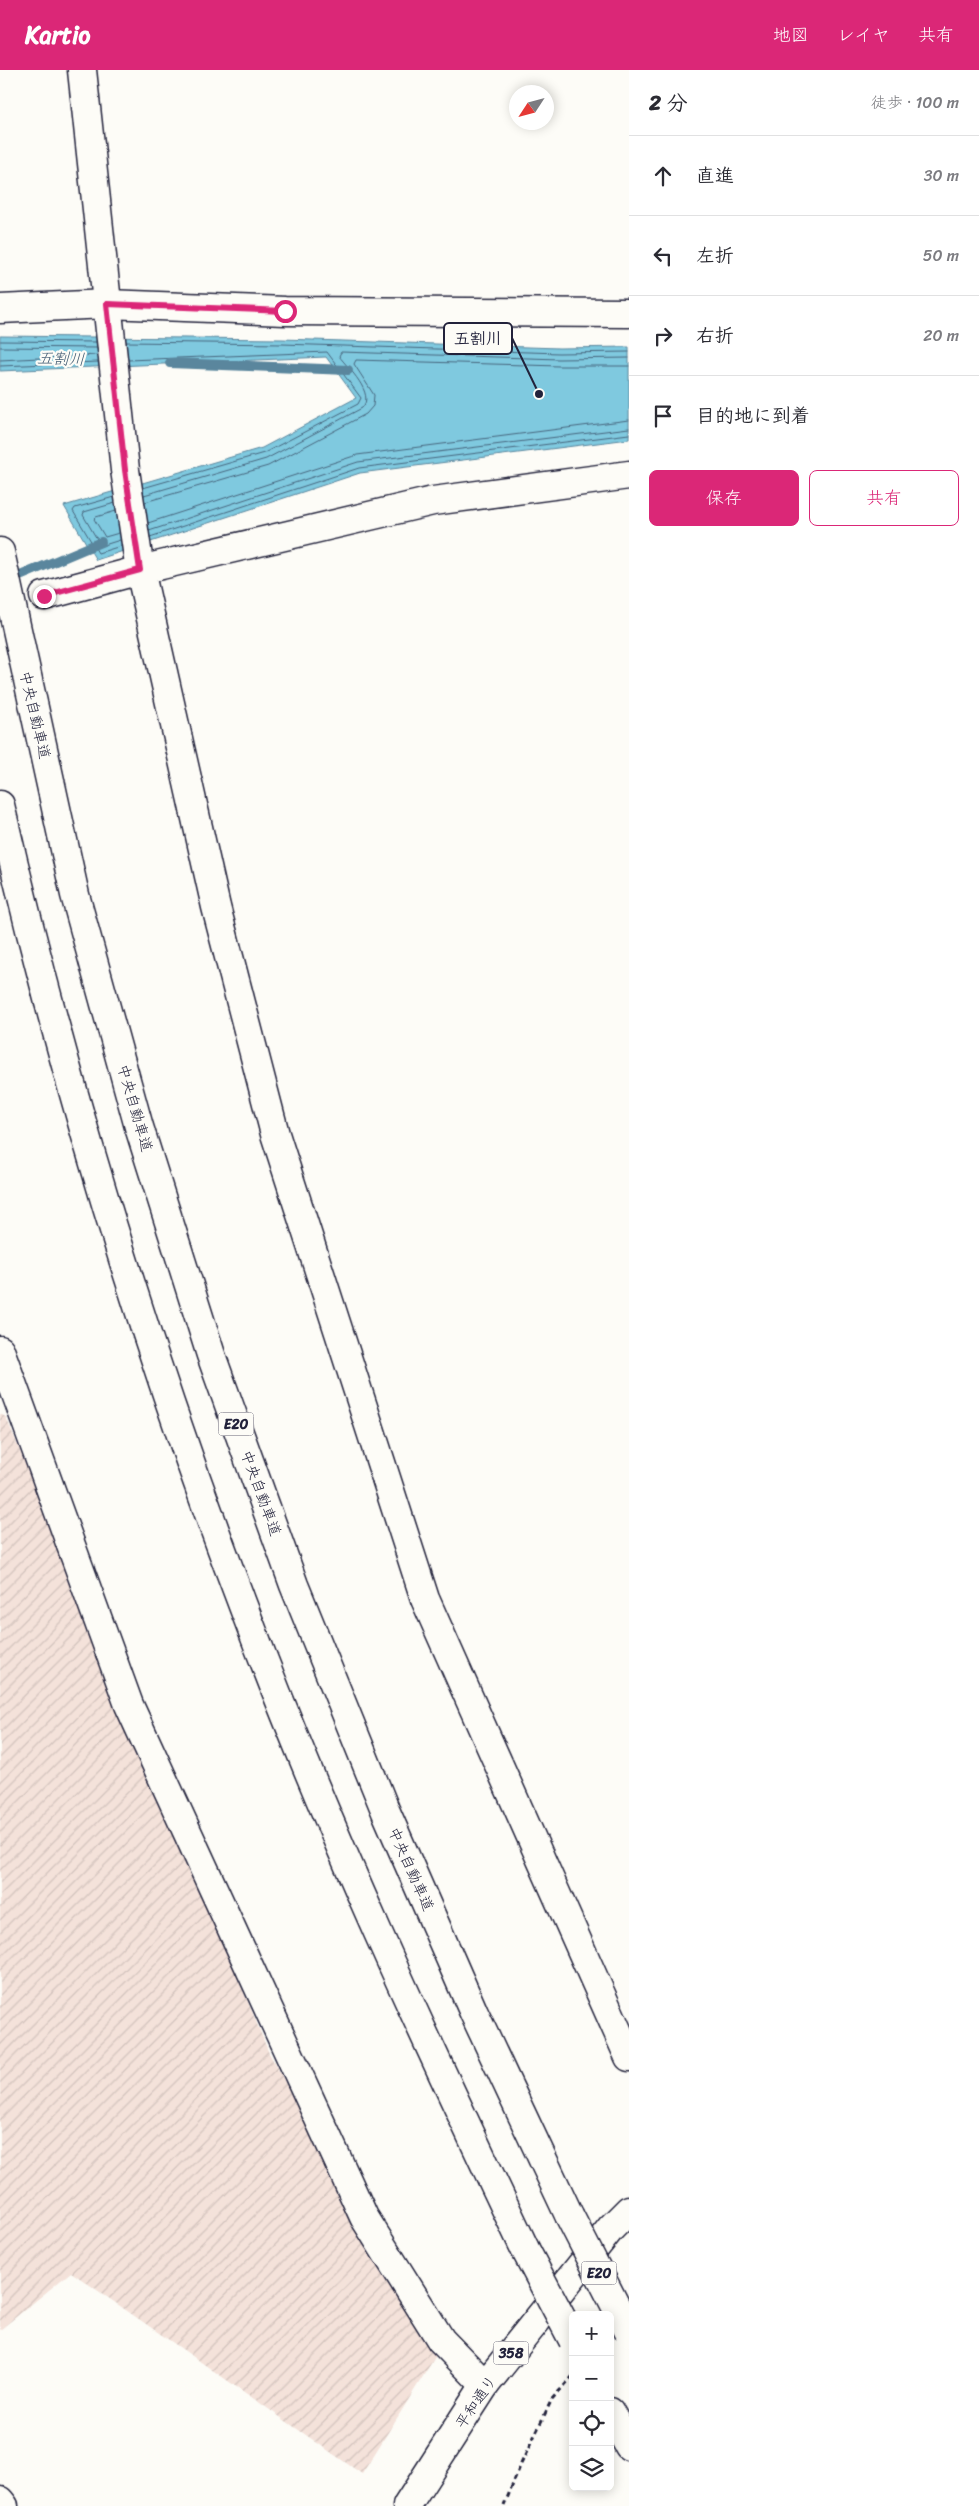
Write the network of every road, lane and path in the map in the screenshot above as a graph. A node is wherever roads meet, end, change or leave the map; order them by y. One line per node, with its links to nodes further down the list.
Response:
1 (82, 70): 2 (main road)
2 (107, 304): 3 (main road); 4 (main road); 7 (main road)
3 (0, 309)
4 (629, 313)
5 (629, 476): 7 (main road)
6 (0, 552): 14 (main road, 中央自動車道 / E20, bridge)
7 (140, 570): 8 (main road); 11 (main road)
8 (44, 596)
9 (0, 805): 13 (main road, bridge)
10 (0, 1350): 16 (main road)
11 (629, 2057)
12 (629, 2210): 16 (main road, 平和通り / 358)
13 (569, 2332)
14 (629, 2332)
15 (569, 2380): 22 (path)
16 (485, 2386): 21 (main road, 平和通り / 358)
17 (614, 2419): 18 (main road)
18 (629, 2446)
19 (0, 2501): 20 (main road)
20 (4, 2506)
21 (407, 2506)
22 (504, 2506)

